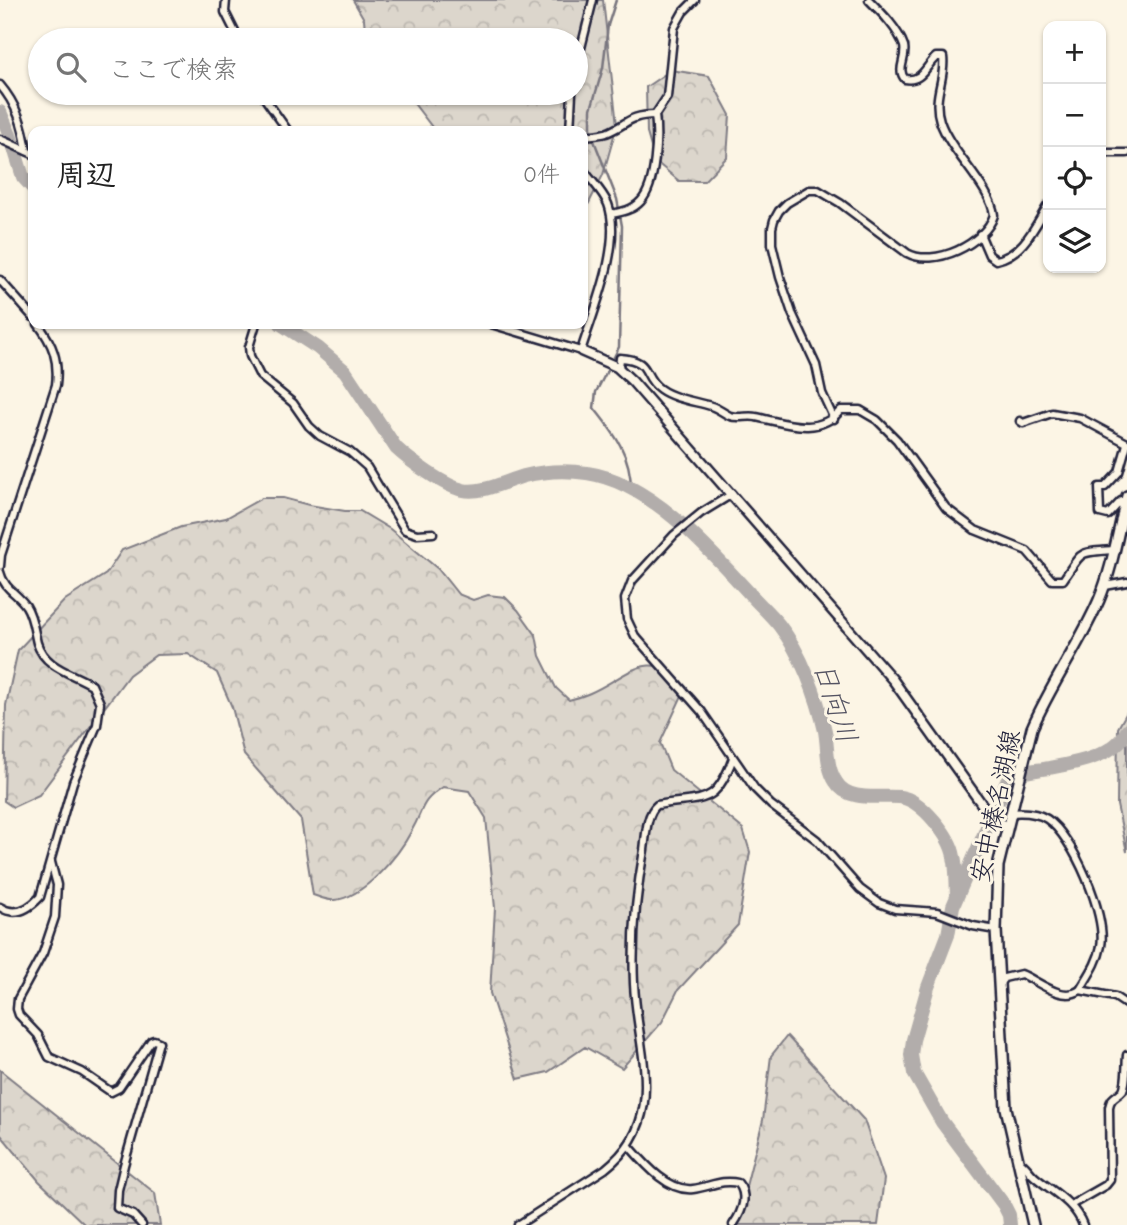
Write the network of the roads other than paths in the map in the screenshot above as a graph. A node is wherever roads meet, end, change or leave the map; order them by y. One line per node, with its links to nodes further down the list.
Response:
1 (226, 0): 5 (street)
2 (593, 0): 6 (street)
3 (695, 0): 10 (street)
4 (869, 0): 21 (street)
5 (233, 28)
6 (586, 28)
7 (0, 85): 15 (street)
8 (270, 105): 11 (street)
9 (571, 105): 12 (street)
10 (655, 115): 13 (street); 20 (street)
11 (284, 126)
12 (570, 126)
13 (588, 135)
14 (3, 143): 15 (street)
15 (28, 151)
16 (1106, 153): 17 (street)
17 (1127, 153)
18 (588, 175): 20 (street)
19 (1045, 210): 21 (street)
20 (611, 214): 24 (street)
21 (980, 234): 31 (street)
22 (0, 280): 23 (street)
23 (28, 311)
24 (588, 327)
25 (42, 329): 38 (street)
26 (255, 329): 36 (street)
27 (508, 329): 29 (street)
28 (588, 329): 29 (street)
29 (581, 351): 30 (street)
30 (615, 367): 31 (street); 34 (street)
31 (834, 419): 37 (street)
32 (1020, 421): 33 (street)
33 (1127, 444): 35 (street)
34 (732, 494): 42 (street); 44 (street)
35 (1126, 499): 37 (main road, 安中榛名湖線)
36 (433, 534)
37 (1114, 550): 41 (main road, 安中榛名湖線)
38 (0, 566)
39 (0, 572): 45 (street)
40 (1127, 582): 41 (street)
41 (1105, 586): 43 (main road, 安中榛名湖線)
42 (733, 758): 47 (street); 52 (street)
43 (1010, 813): 44 (main road, 安中榛名湖線); 49 (street)
44 (1007, 827): 47 (main road, 安中榛名湖線)
45 (51, 862): 46 (street); 55 (street)
46 (0, 907)
47 (996, 930): 48 (main road, 安中榛名湖線)
48 (999, 984): 49 (street); 53 (main road, 安中榛名湖線)
49 (1080, 990): 50 (street)
50 (1127, 1005)
51 (1127, 1055): 54 (street)
52 (629, 1146): 56 (street); 57 (street)
53 (1017, 1160): 54 (street); 58 (main road, 安中榛名湖線)
54 (1071, 1205): 59 (street)
55 (142, 1225)
56 (518, 1225)
57 (733, 1225)
58 (1033, 1225)
59 (1083, 1225)

